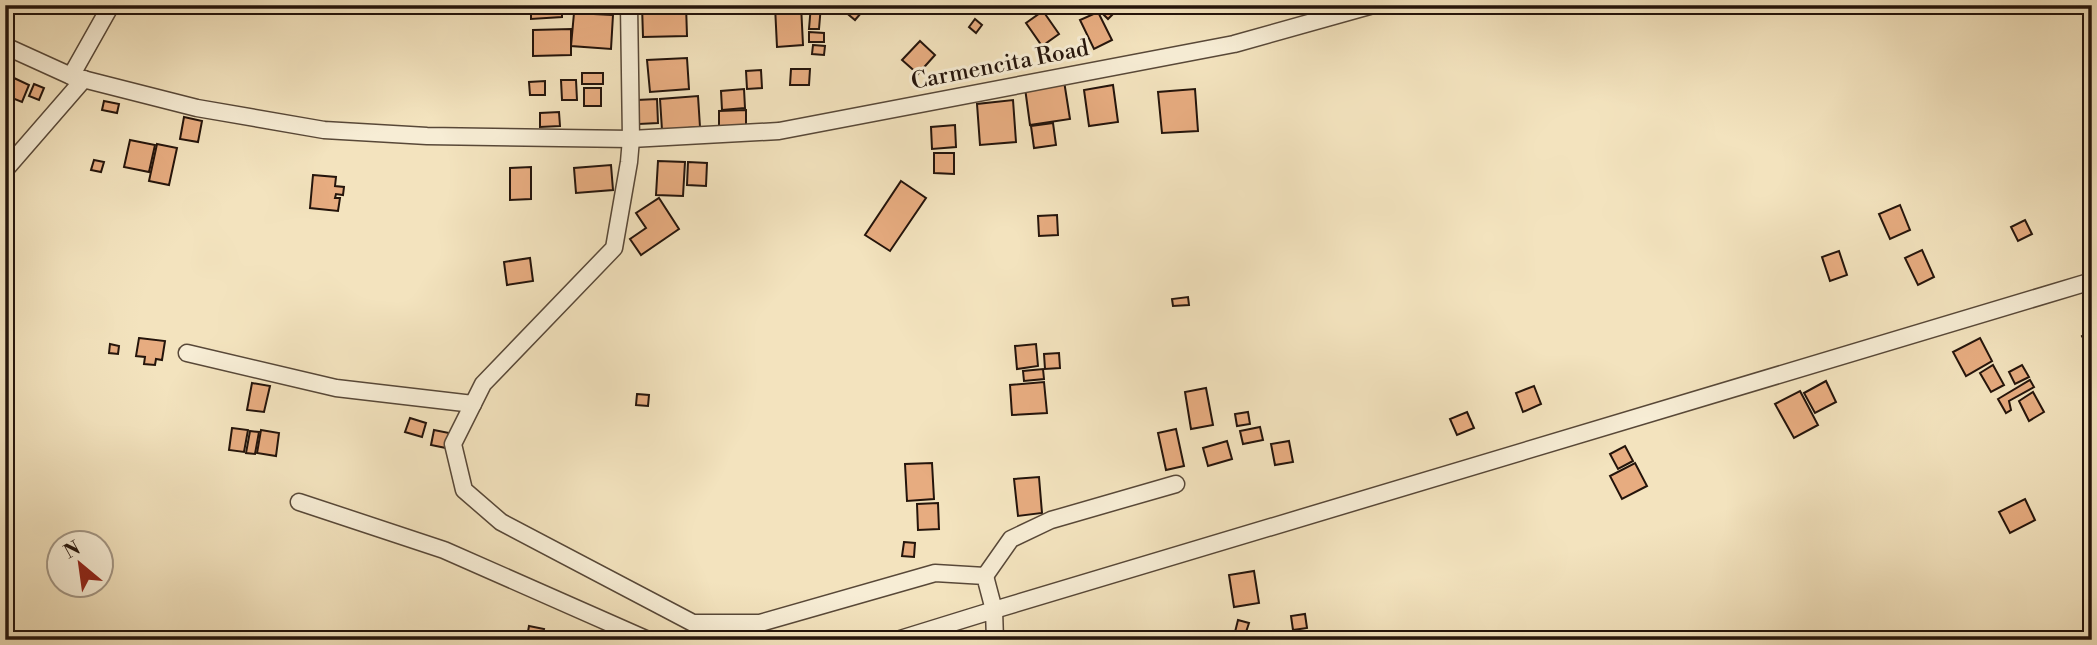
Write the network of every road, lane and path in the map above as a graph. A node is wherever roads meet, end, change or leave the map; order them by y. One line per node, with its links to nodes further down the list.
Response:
1 (111, 5): 5 (street)
2 (629, 5): 6 (street)
3 (1373, 5): 6 (street, Carmencita Road)
4 (5, 46): 5 (street, Carmencita Road)
5 (77, 78): 6 (street, Carmencita Road); 7 (street)
6 (631, 139): 10 (street)
7 (5, 170)
8 (2092, 281): 14 (street)
9 (187, 353): 10 (street)
10 (473, 404): 13 (street)
11 (1176, 484): 13 (street)
12 (299, 502): 15 (street)
13 (985, 576): 14 (street)
14 (994, 610): 16 (street); 17 (street)
15 (648, 640)
16 (897, 640)
17 (995, 640)

